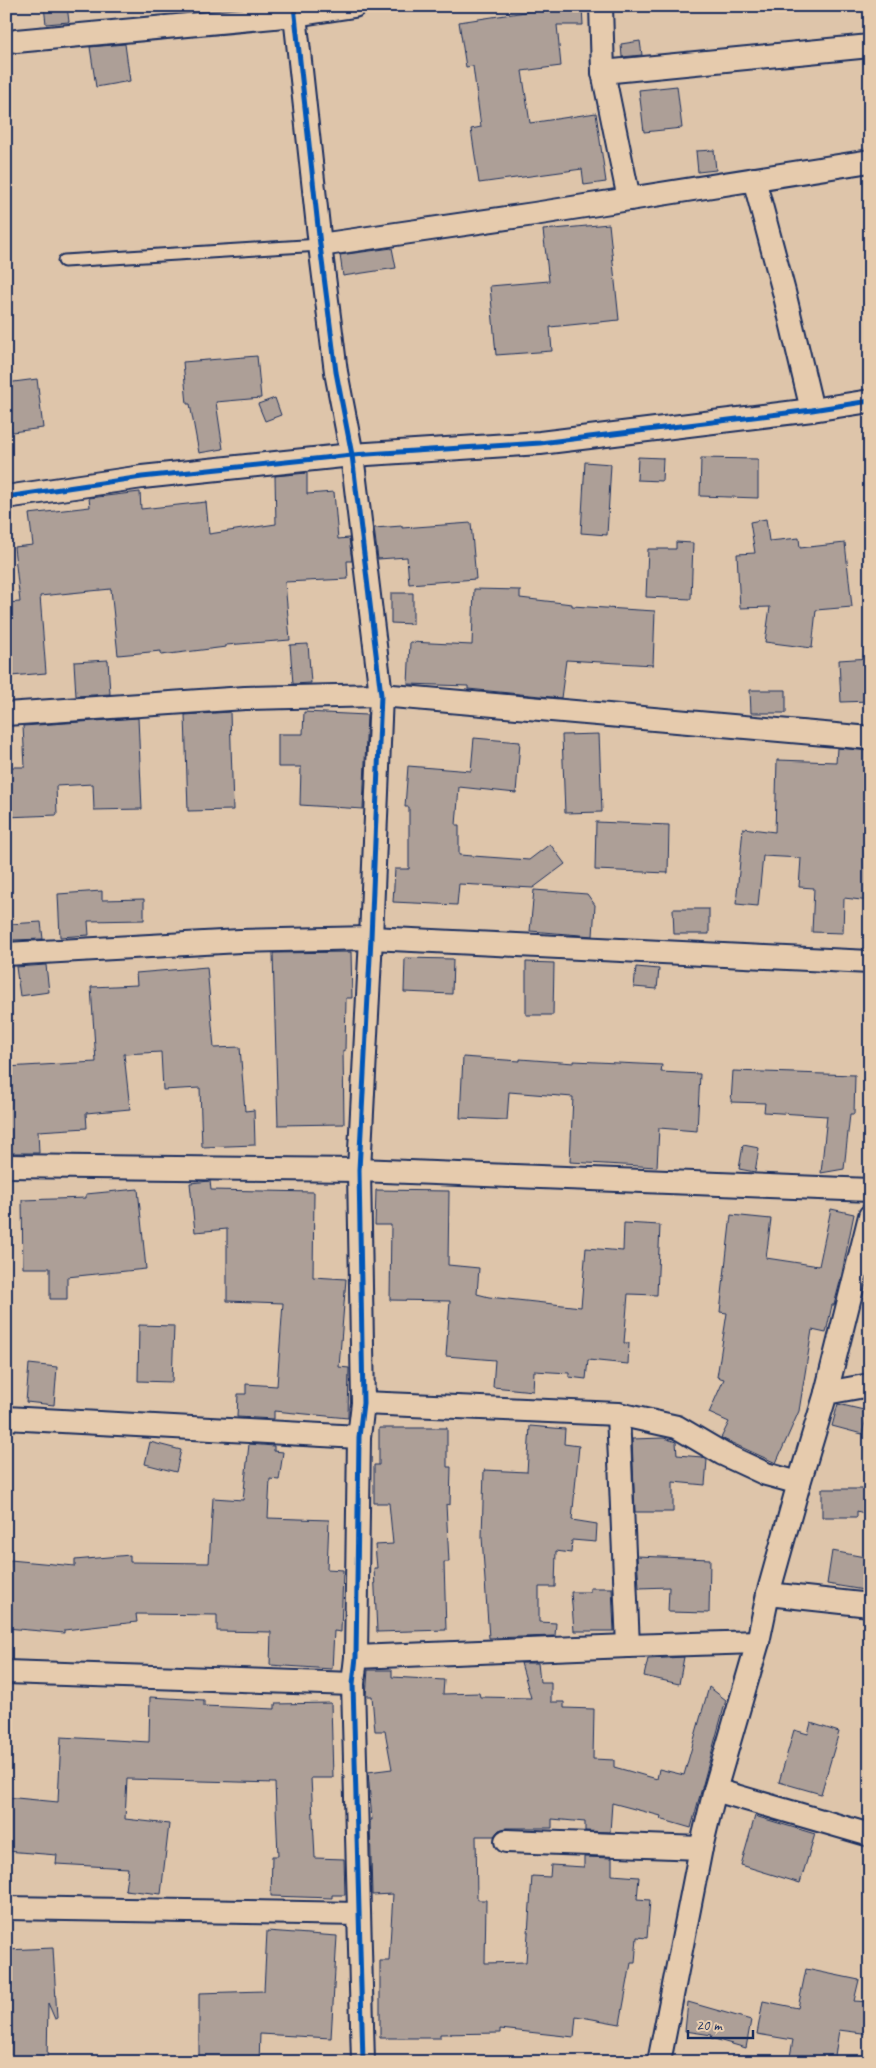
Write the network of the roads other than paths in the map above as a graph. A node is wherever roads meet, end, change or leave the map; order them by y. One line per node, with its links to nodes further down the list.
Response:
1 (354, 6): 3 (street)
2 (602, 6): 6 (street)
3 (295, 10): 4 (street); 10 (street)
4 (16, 41)
5 (870, 46): 6 (street)
6 (603, 72): 9 (street)
7 (870, 161): 8 (street)
8 (754, 180): 9 (street); 13 (street)
9 (629, 199): 10 (street)
10 (320, 245): 11 (lane); 14 (street)
11 (64, 261)
12 (870, 401): 13 (street)
13 (812, 410): 14 (street)
14 (352, 455): 15 (street); 16 (street)
15 (6, 497)
16 (381, 696): 17 (street); 18 (street); 19 (street)
17 (6, 714)
18 (870, 738)
19 (371, 938): 20 (street); 21 (street); 23 (street)
20 (6, 954)
21 (870, 962)
22 (6, 1166): 23 (street)
23 (359, 1170): 24 (street); 28 (street)
24 (870, 1190)
25 (870, 1216): 27 (street)
26 (870, 1385): 27 (street)
27 (826, 1393): 32 (street)
28 (363, 1403): 29 (street); 31 (street)
29 (618, 1414): 32 (street); 36 (street)
30 (6, 1418): 31 (street)
31 (359, 1437): 37 (street)
32 (799, 1483): 33 (street)
33 (768, 1594): 34 (street); 35 (street)
34 (870, 1605)
35 (758, 1642): 36 (street); 40 (street)
36 (628, 1646): 37 (street)
37 (356, 1657): 39 (street)
38 (6, 1672): 39 (street)
39 (353, 1684): 45 (street)
40 (716, 1790): 41 (street); 43 (street)
41 (870, 1835)
42 (506, 1841): 43 (street)
43 (702, 1848): 47 (street)
44 (6, 1908): 45 (street)
45 (359, 1914): 46 (street)
46 (363, 2062)
47 (659, 2062)

